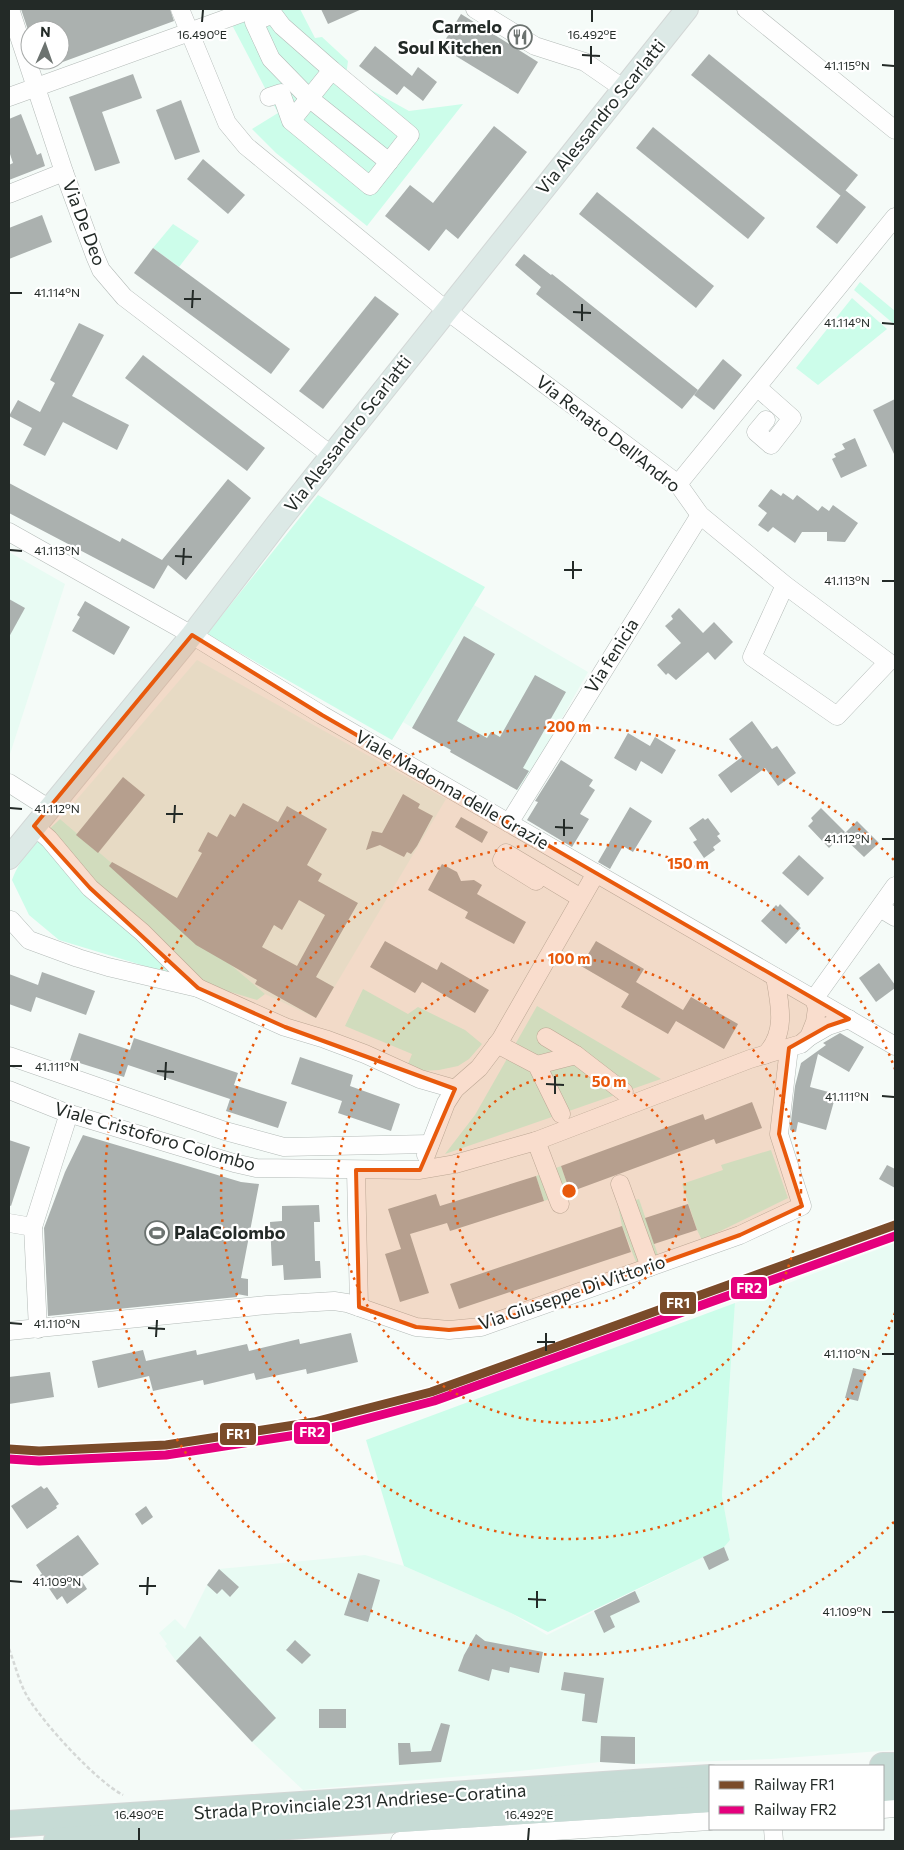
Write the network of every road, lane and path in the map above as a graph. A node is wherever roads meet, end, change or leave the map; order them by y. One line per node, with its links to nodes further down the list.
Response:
1 (10, 9): 8 (street, Via De Deo)
2 (180, 9): 7 (street, Via Renato Dell'Andro)
3 (253, 9): 7 (street)
4 (474, 9): 11 (street)
5 (687, 9): 11 (main road, Via Alessandro Scarlatti)
6 (746, 9): 16 (street)
7 (188, 32): 10 (street); 21 (street, Via Renato Dell'Andro)
8 (15, 46): 10 (street, Via De Deo)
9 (332, 70): 14 (street); 14 (street); 17 (street)
10 (36, 87): 12 (street); 18 (street, Via De Deo)
11 (624, 89): 21 (main road, Via Alessandro Scarlatti)
12 (9, 96)
13 (269, 97): 15 (street)
14 (310, 98): 15 (street); 17 (street)
15 (290, 120): 17 (street)
16 (895, 130)
17 (389, 162)
18 (64, 172): 19 (street); 24 (street, Via De Deo)
19 (9, 194)
20 (895, 217): 22 (street)
21 (446, 310): 24 (main road, Via Alessandro Scarlatti); 25 (street, Via Renato Dell'Andro)
22 (757, 387): 23 (street); 25 (street)
23 (766, 420)
24 (331, 455): 29 (main road, Via Alessandro Scarlatti)
25 (678, 484): 26 (street, Via Renato Dell'Andro)
26 (700, 516): 28 (street, Via Renato Dell'Andro); 33 (street, Via fenicia)
27 (9, 532): 29 (street, Viale Madonna delle Grazie)
28 (785, 585): 30 (street, Via Renato Dell'Andro); 30 (street)
29 (192, 634): 32 (main road, Via Alessandro Scarlatti); 33 (street, Viale Madonna delle Grazie)
30 (892, 661)
31 (9, 783): 32 (street)
32 (48, 808): 34 (main road, Via Alessandro Scarlatti)
33 (509, 823): 36 (street, Viale Madonna delle Grazie)
34 (34, 826): 35 (main road, Via Alessandro Scarlatti); 44 (street)
35 (9, 858)
36 (596, 873): 39 (street); 43 (street, Viale Madonna delle Grazie)
37 (540, 874): 39 (street)
38 (895, 886): 40 (street)
39 (581, 898): 50 (street)
40 (880, 908): 41 (street); 45 (street)
41 (895, 917)
42 (10, 918): 44 (street)
43 (775, 976): 45 (street, Viale Madonna delle Grazie); 47 (street)
44 (198, 988): 57 (street)
45 (812, 998): 46 (street, Viale Madonna delle Grazie); 47 (street); 49 (street)
46 (849, 1019): 49 (street, Viale Cristoforo Colombo); 51 (street, Viale Madonna delle Grazie)
47 (781, 1021): 54 (street)
48 (546, 1037): 53 (street)
49 (808, 1037): 52 (street, Viale Cristoforo Colombo)
50 (497, 1044): 56 (street); 57 (street)
51 (895, 1046)
52 (790, 1048): 54 (street, Viale Cristoforo Colombo); 70 (street, Via Giuseppe Di Vittorio)
53 (576, 1055): 56 (street); 59 (street)
54 (765, 1055): 62 (street, Viale Cristoforo Colombo)
55 (9, 1056): 63 (street)
56 (537, 1065): 61 (street)
57 (455, 1088): 63 (street)
58 (9, 1090): 60 (street, Viale Cristoforo Colombo)
59 (624, 1092)
60 (68, 1113): 64 (street, Viale Cristoforo Colombo); 69 (street)
61 (561, 1114)
62 (536, 1141): 65 (street, Viale Cristoforo Colombo); 67 (street)
63 (430, 1144): 65 (street)
64 (356, 1170): 65 (street, Viale Cristoforo Colombo); 71 (street)
65 (420, 1170)
66 (620, 1184): 70 (street)
67 (560, 1204)
68 (9, 1223): 69 (street)
69 (33, 1227): 72 (street)
70 (650, 1267): 71 (street, Via Giuseppe Di Vittorio)
71 (359, 1306): 72 (street, Via Giuseppe Di Vittorio)
72 (38, 1329): 73 (street, Via Giuseppe Di Vittorio)
73 (9, 1331)
74 (9, 1649): 76 (path)
75 (709, 1778): 79 (highway, Strada Provinciale 231 Andriese-Coratina)
76 (129, 1798)
77 (709, 1799): 80 (highway, Strada Provinciale 231 Andriese-Coratina)
78 (709, 1821): 81 (street)
79 (9, 1824)
80 (57, 1841)
81 (400, 1841)

